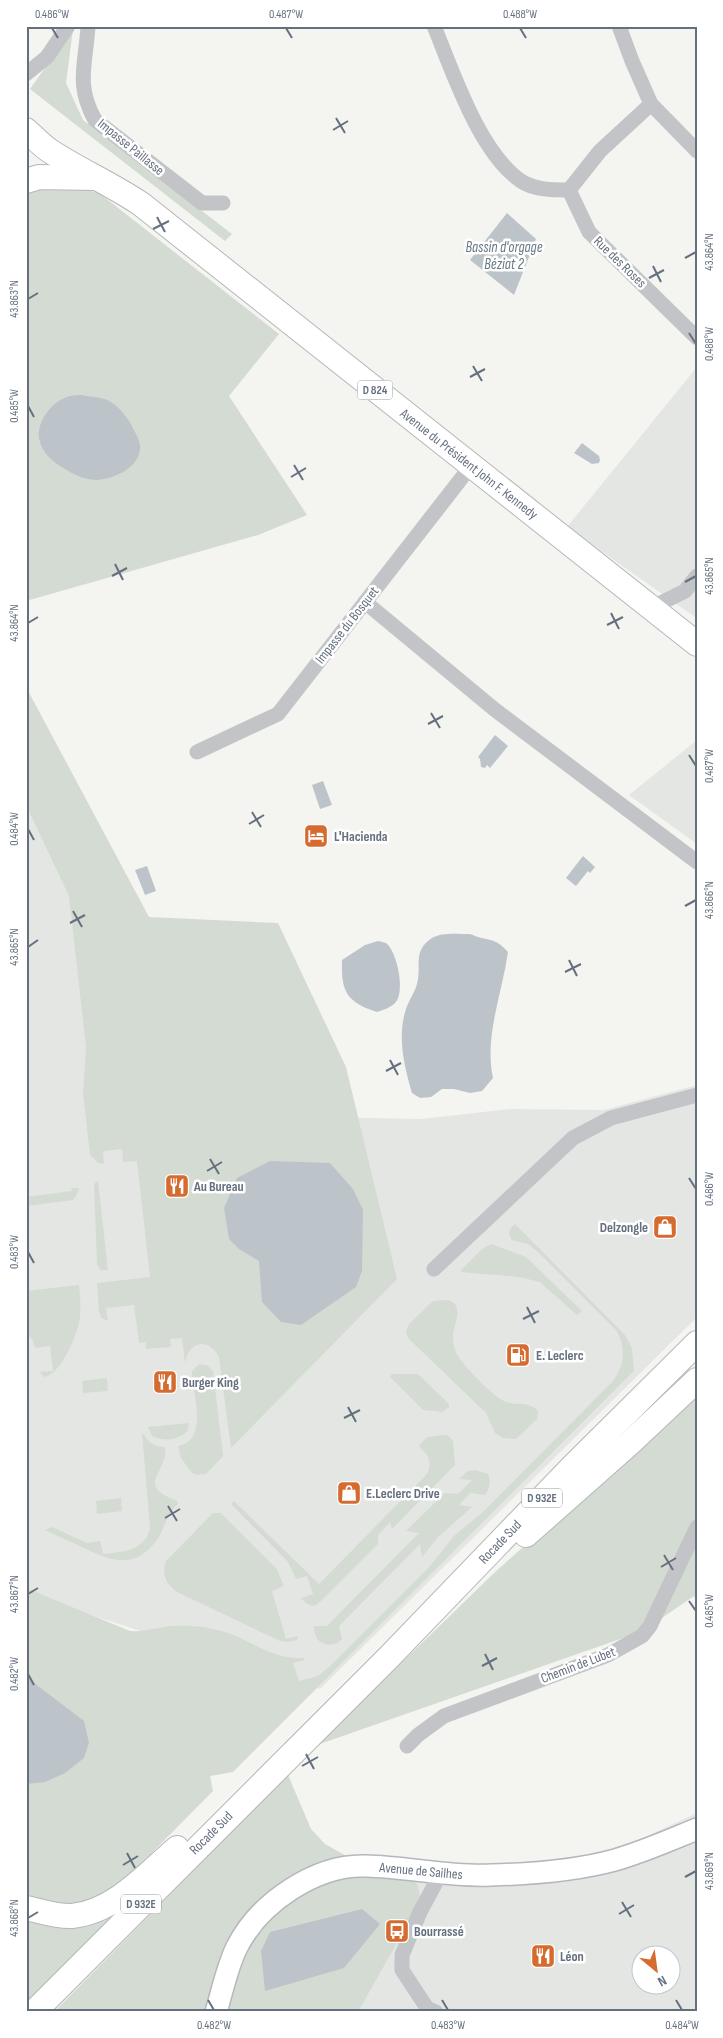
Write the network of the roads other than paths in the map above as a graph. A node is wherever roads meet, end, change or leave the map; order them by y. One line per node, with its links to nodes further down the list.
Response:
1 (68, 26): 5 (street)
2 (88, 26): 12 (street, Impasse Paillasse)
3 (434, 26): 11 (street)
4 (619, 26): 6 (street)
5 (26, 74)
6 (651, 104): 8 (street); 11 (street)
7 (26, 130): 9 (main road, Avenue du Président John F. Kennedy / D 824)
8 (697, 151)
9 (97, 178): 10 (main road, Avenue du Président John F. Kennedy / D 824); 14 (main road, Avenue du Président John F. Kennedy / D 824)
10 (26, 180)
11 (569, 190): 13 (street, Rue des Roses)
12 (223, 203)
13 (697, 338)
14 (471, 466): 16 (street, Impasse du Bosquet); 17 (main road, Avenue du Président John F. Kennedy / D 824)
15 (697, 576): 17 (street)
16 (365, 602): 19 (street, Impasse du Bosquet); 20 (street)
17 (651, 608): 18 (main road, Avenue du Président John F. Kennedy / D 824)
18 (697, 644)
19 (197, 752)
20 (697, 862)
21 (697, 1095): 22 (street)
22 (434, 1269)
23 (697, 1343): 26 (main road, Rocade Sud / D 932E)
24 (697, 1380): 26 (main road, Rocade Sud / D 932E)
25 (697, 1527): 27 (street, Chemin de Lubet)
26 (390, 1656): 28 (main road, Rocade Sud / D 932E)
27 (408, 1746)
28 (247, 1797): 31 (main road); 33 (main road, Rocade Sud / D 932E)
29 (697, 1829): 30 (street, Avenue de Sailhes)
30 (441, 1873): 32 (street); 34 (street, Avenue de Sailhes)
31 (26, 1908)
32 (425, 2010)
33 (34, 2012)
34 (216, 2012)

